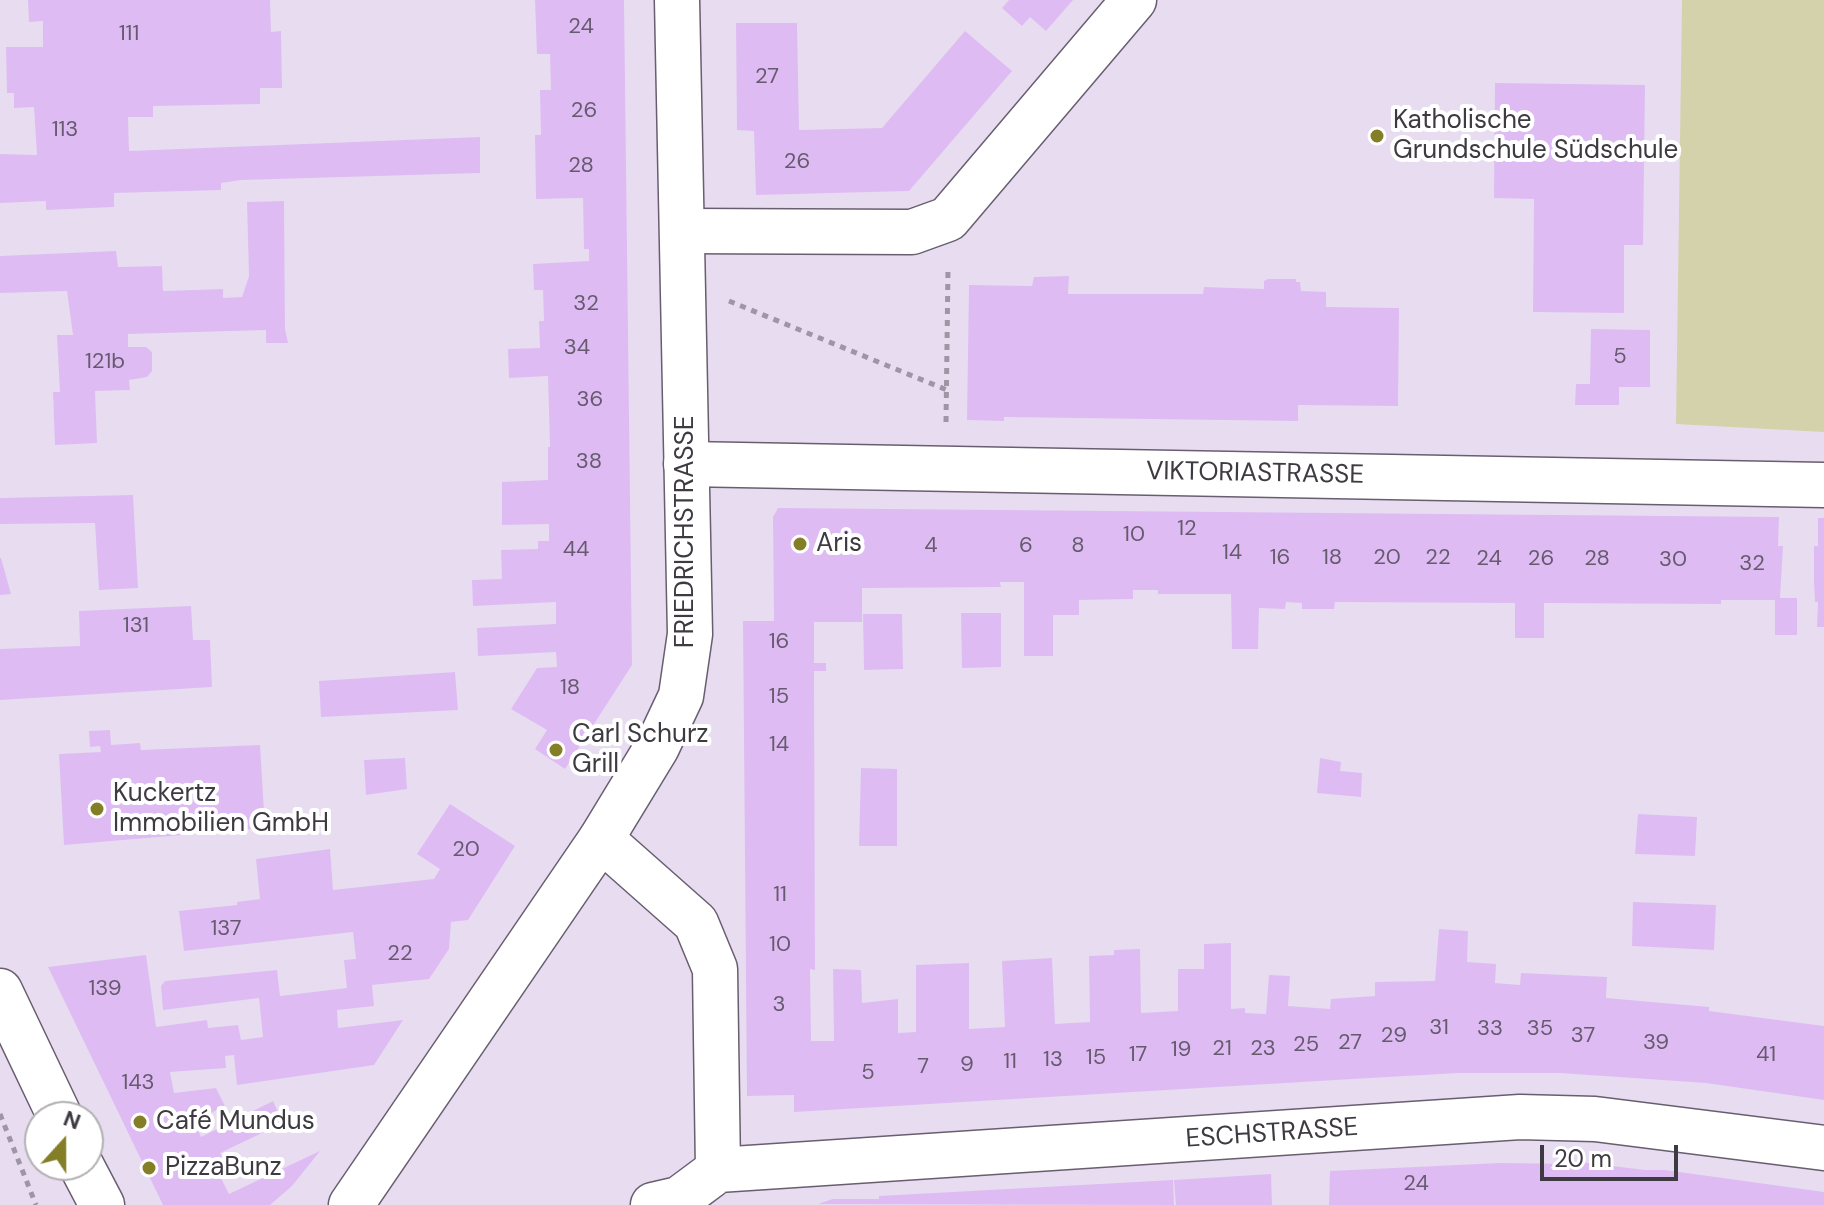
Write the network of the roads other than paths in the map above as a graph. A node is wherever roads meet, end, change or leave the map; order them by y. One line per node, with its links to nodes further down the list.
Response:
1 (677, 0): 3 (street, FRIEDRICHSTRASSE)
2 (1134, 0): 3 (street)
3 (684, 231): 4 (street, FRIEDRICHSTRASSE)
4 (686, 464): 5 (street, VIKTORIASTRASSE); 6 (street, FRIEDRICHSTRASSE)
5 (1824, 485)
6 (601, 839): 10 (street); 13 (street, FRIEDRICHSTRASSE)
7 (0, 991): 8 (street)
8 (52, 1101)
9 (1824, 1148): 10 (street, ESCHSTRASSE)
10 (718, 1170): 14 (street)
11 (89, 1181): 12 (street)
12 (102, 1205)
13 (351, 1205)
14 (653, 1205)

